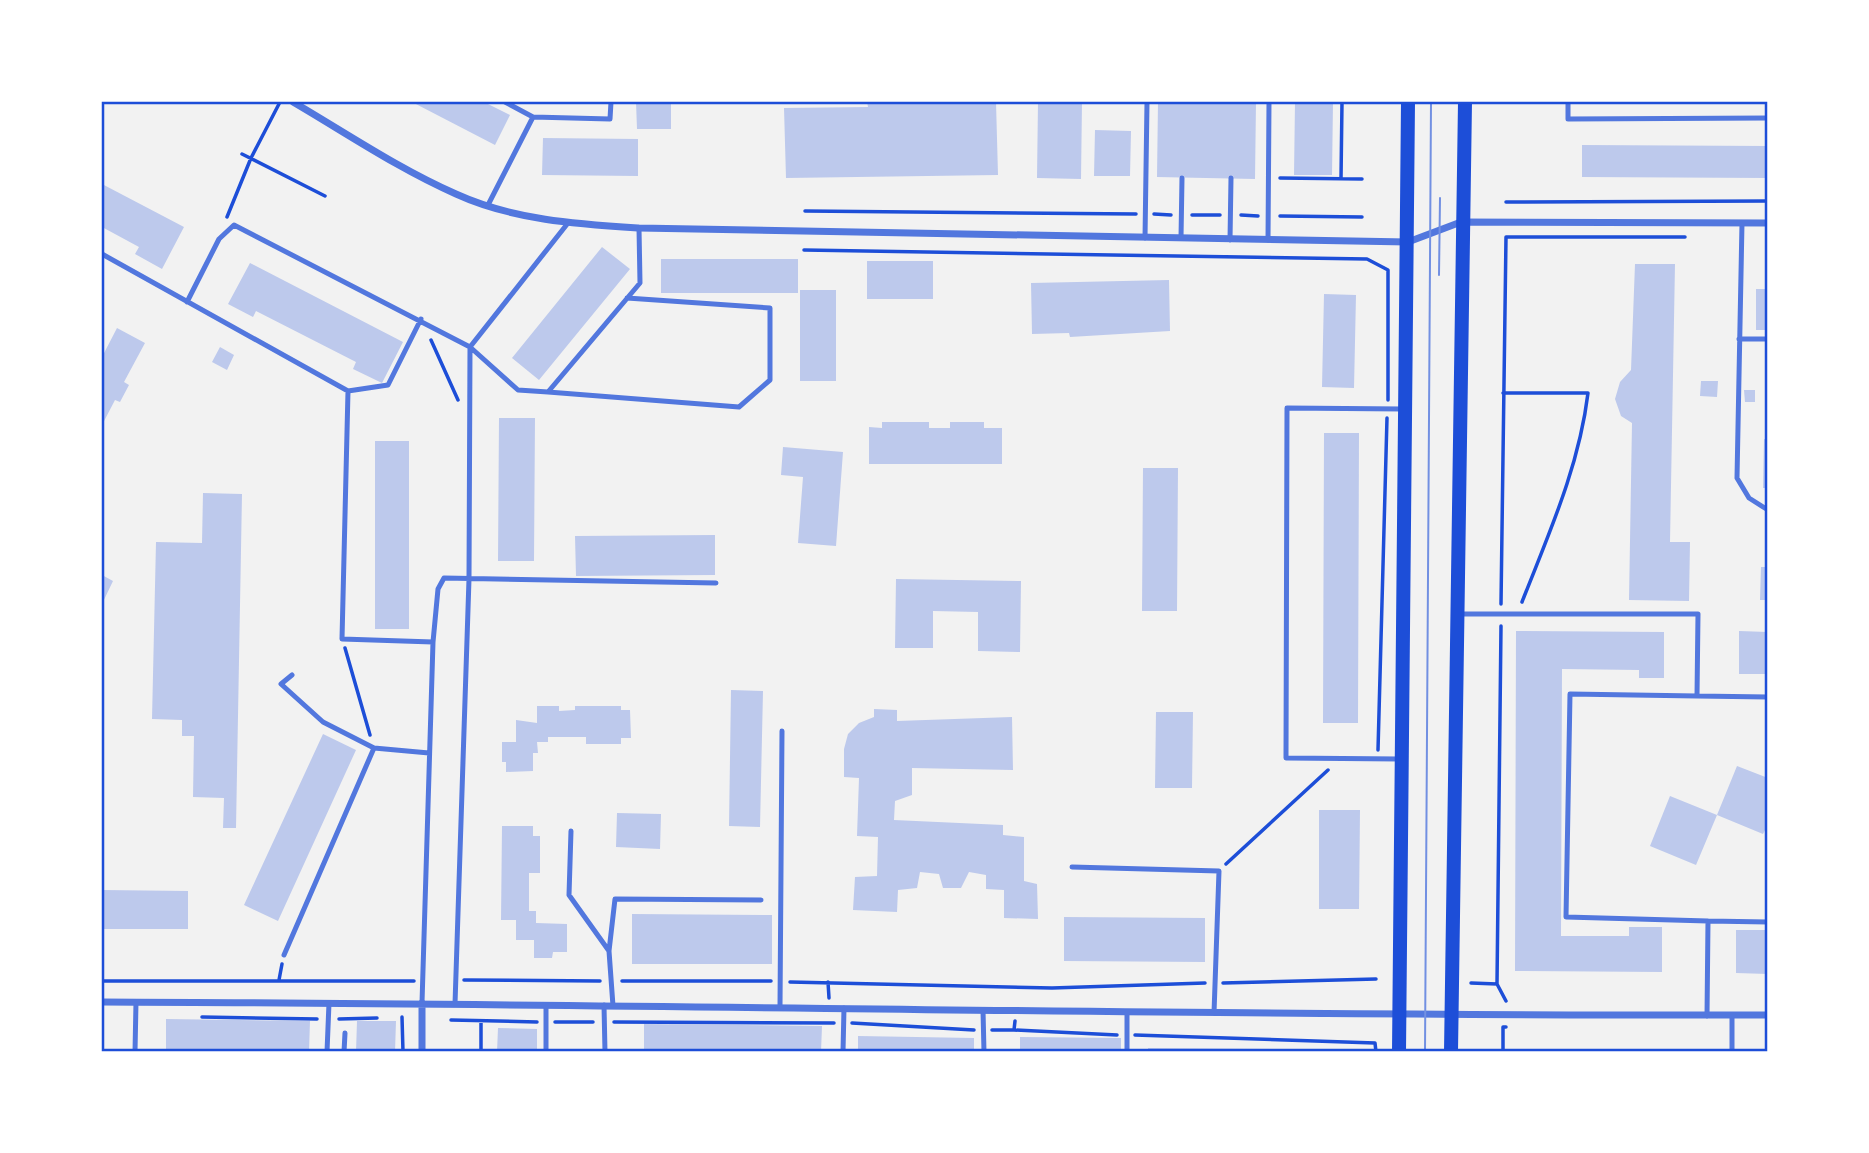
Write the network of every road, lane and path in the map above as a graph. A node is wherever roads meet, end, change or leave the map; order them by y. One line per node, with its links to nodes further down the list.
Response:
1 (280, 102): 14 (path)
2 (293, 102): 23 (street)
3 (505, 102): 11 (lane)
4 (611, 102): 11 (lane)
5 (1147, 102): 25 (lane)
6 (1269, 102): 16 (lane)
7 (1342, 102): 18 (path)
8 (1408, 102): 41 (main road)
9 (1465, 102): 30 (main road)
10 (1568, 102): 12 (lane)
11 (533, 117): 23 (lane)
12 (1768, 118)
13 (242, 154): 14 (path)
14 (250, 158): 20 (path); 37 (path)
15 (1182, 177): 26 (lane)
16 (1269, 177): 18 (path); 28 (lane)
17 (1230, 178): 27 (lane)
18 (1340, 179): 19 (path)
19 (1362, 179)
20 (325, 196)
21 (1768, 201): 22 (path)
22 (1506, 202)
23 (488, 205): 31 (street)
24 (805, 211): 25 (path)
25 (1145, 214): 26 (path); 36 (lane)
26 (1181, 215): 27 (path); 38 (lane)
27 (1230, 215): 28 (path); 39 (lane)
28 (1268, 216): 29 (path); 40 (lane)
29 (1362, 217)
30 (1461, 222): 32 (street); 41 (street); 59 (main road)
31 (568, 223): 34 (street); 49 (lane)
32 (1742, 223): 33 (street); 47 (lane)
33 (1768, 223)
34 (639, 228): 36 (street); 44 (lane)
35 (1686, 237): 52 (path)
36 (1145, 238): 38 (street)
37 (219, 239): 45 (lane); 46 (lane)
38 (1181, 239): 39 (street)
39 (1230, 240): 40 (street)
40 (1268, 240): 41 (street)
41 (1408, 242): 54 (main road)
42 (804, 250): 53 (path)
43 (102, 254): 45 (lane)
44 (627, 298): 51 (lane); 51 (lane)
45 (187, 302): 50 (lane)
46 (421, 319): 49 (lane); 50 (lane); 55 (path)
47 (1739, 338): 48 (lane); 56 (lane)
48 (1768, 339)
49 (470, 347): 51 (lane); 55 (lane)
50 (348, 391): 62 (lane)
51 (548, 392)
52 (1503, 393): 60 (path); 61 (path)
53 (1388, 408): 54 (lane); 70 (lane); 71 (path)
54 (1405, 409): 72 (main road)
55 (469, 424): 57 (lane)
56 (1768, 510)
57 (469, 579): 58 (lane); 63 (lane); 82 (lane)
58 (716, 583)
59 (1459, 614): 60 (lane); 110 (main road)
60 (1501, 614): 61 (lane); 89 (path)
61 (1517, 614): 65 (lane)
62 (342, 639): 63 (lane); 68 (path)
63 (433, 642): 69 (lane)
64 (292, 675): 68 (lane)
65 (1698, 696): 66 (lane); 77 (lane)
66 (1768, 697)
67 (782, 731): 86 (lane)
68 (374, 748): 69 (lane); 80 (lane)
69 (429, 753): 84 (lane)
70 (1340, 759): 71 (lane); 75 (path)
71 (1378, 759): 72 (lane)
72 (1402, 759): 107 (main road)
73 (571, 831): 79 (lane)
74 (1072, 867): 75 (lane)
75 (1219, 871): 87 (lane)
76 (761, 900): 79 (lane)
77 (1707, 922): 78 (lane); 108 (lane)
78 (1768, 922)
79 (609, 951): 85 (lane)
80 (284, 955)
81 (1376, 979): 87 (path)
82 (456, 980): 85 (path); 95 (lane)
83 (102, 981): 84 (path)
84 (423, 981): 94 (lane)
85 (611, 981): 86 (path); 98 (lane)
86 (781, 981): 87 (path); 99 (lane)
87 (1215, 983): 103 (lane)
88 (1471, 983): 89 (path)
89 (1497, 984): 90 (path)
90 (1517, 1001)
91 (102, 1002): 92 (street)
92 (136, 1002): 93 (street); 121 (lane)
93 (328, 1003): 94 (street); 112 (lane)
94 (422, 1003): 95 (street); 125 (street)
95 (455, 1003): 96 (street)
96 (546, 1005): 97 (street); 115 (lane)
97 (604, 1005): 98 (street); 116 (lane)
98 (613, 1006): 99 (street)
99 (780, 1007): 100 (street)
100 (844, 1009): 101 (street); 117 (lane)
101 (983, 1010): 102 (street); 130 (lane)
102 (1127, 1012): 103 (street); 120 (lane)
103 (1214, 1013): 107 (street)
104 (1732, 1015): 105 (street); 108 (street); 135 (lane)
105 (1768, 1015)
106 (191, 1016): 112 (path)
107 (1400, 1016): 110 (street); 133 (main road)
108 (1707, 1016): 110 (street)
109 (391, 1017): 124 (path)
110 (1451, 1017): 134 (main road)
111 (379, 1018): 112 (path)
112 (328, 1019): 122 (lane)
113 (451, 1020): 114 (path)
114 (481, 1021): 115 (path); 126 (path)
115 (546, 1022): 116 (path); 127 (lane)
116 (604, 1022): 117 (path); 128 (lane)
117 (843, 1022): 129 (lane)
118 (1014, 1030): 120 (path)
119 (345, 1033): 123 (lane)
120 (1127, 1035): 131 (lane); 132 (path)
121 (135, 1052)
122 (327, 1052)
123 (344, 1052)
124 (404, 1052)
125 (422, 1052)
126 (481, 1052)
127 (545, 1052)
128 (605, 1052)
129 (843, 1052)
130 (984, 1052)
131 (1127, 1052)
132 (1376, 1052)
133 (1399, 1052)
134 (1451, 1052)
135 (1732, 1052)

